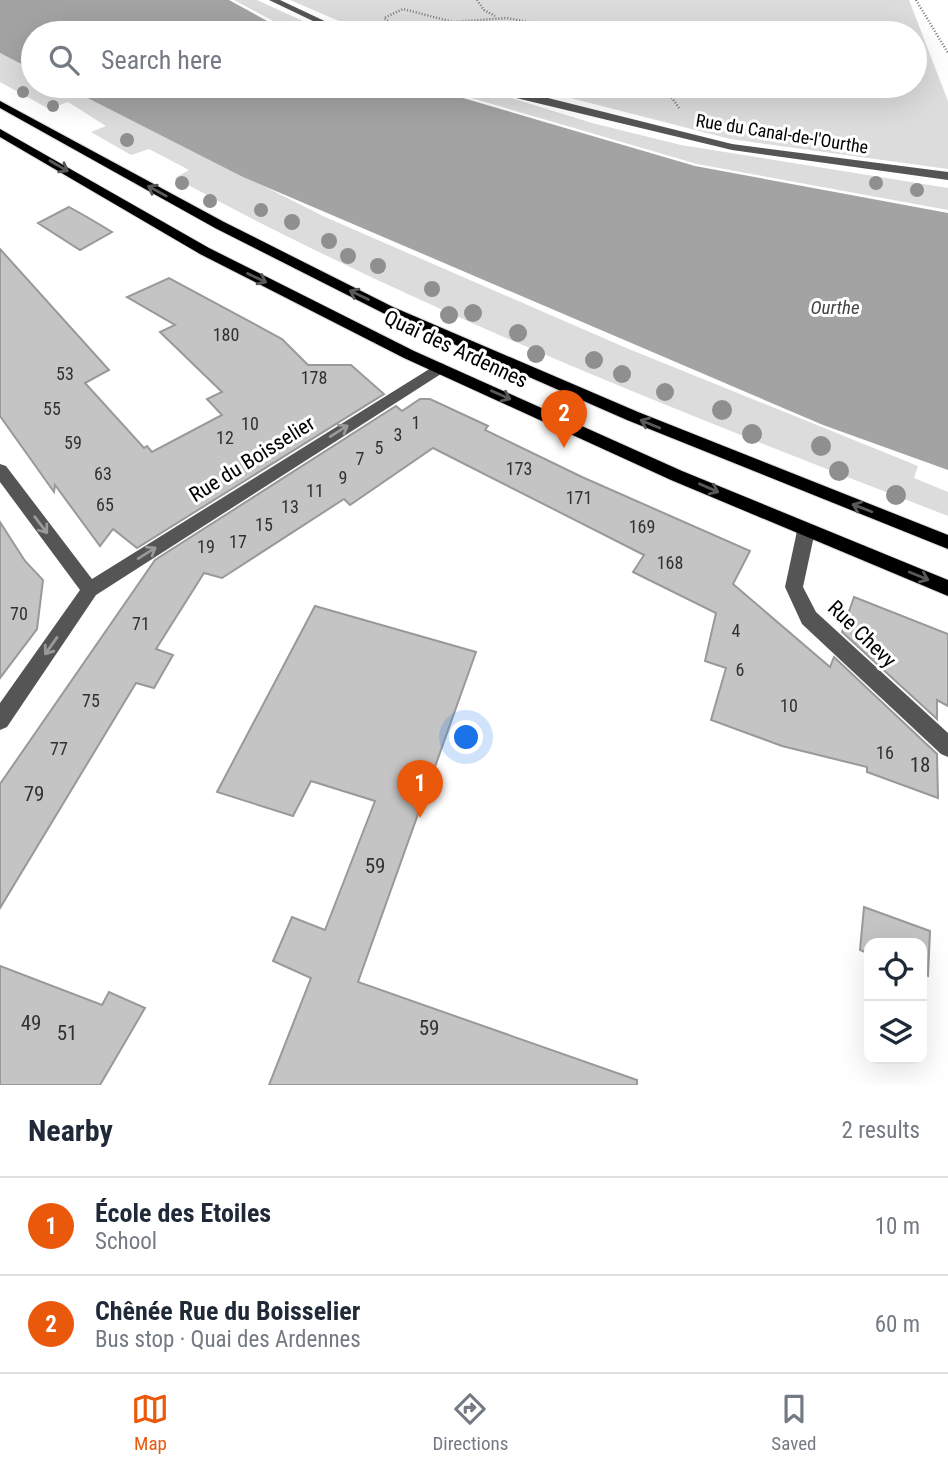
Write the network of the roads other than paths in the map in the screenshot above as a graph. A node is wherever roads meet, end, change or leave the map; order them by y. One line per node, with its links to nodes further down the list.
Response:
1 (273, 0): 2 (street)
2 (314, 21)
3 (528, 98): 6 (street, Rue du Canal-de-l'Ourthe)
4 (0, 104): 10 (main road, Quai des Ardennes, one-way to 4)
5 (0, 132): 7 (main road, Quai des Ardennes, one-way to 7)
6 (948, 176)
7 (439, 368): 9 (main road, Quai des Ardennes, one-way to 9); 12 (street, Rue du Boisselier, one-way to 7)
8 (0, 470): 12 (street, one-way to 12)
9 (806, 531): 11 (main road, Quai des Ardennes, one-way to 11); 14 (street, Rue Chevy)
10 (948, 542)
11 (948, 588)
12 (90, 590): 13 (street, one-way to 13)
13 (0, 720)
14 (948, 747)

